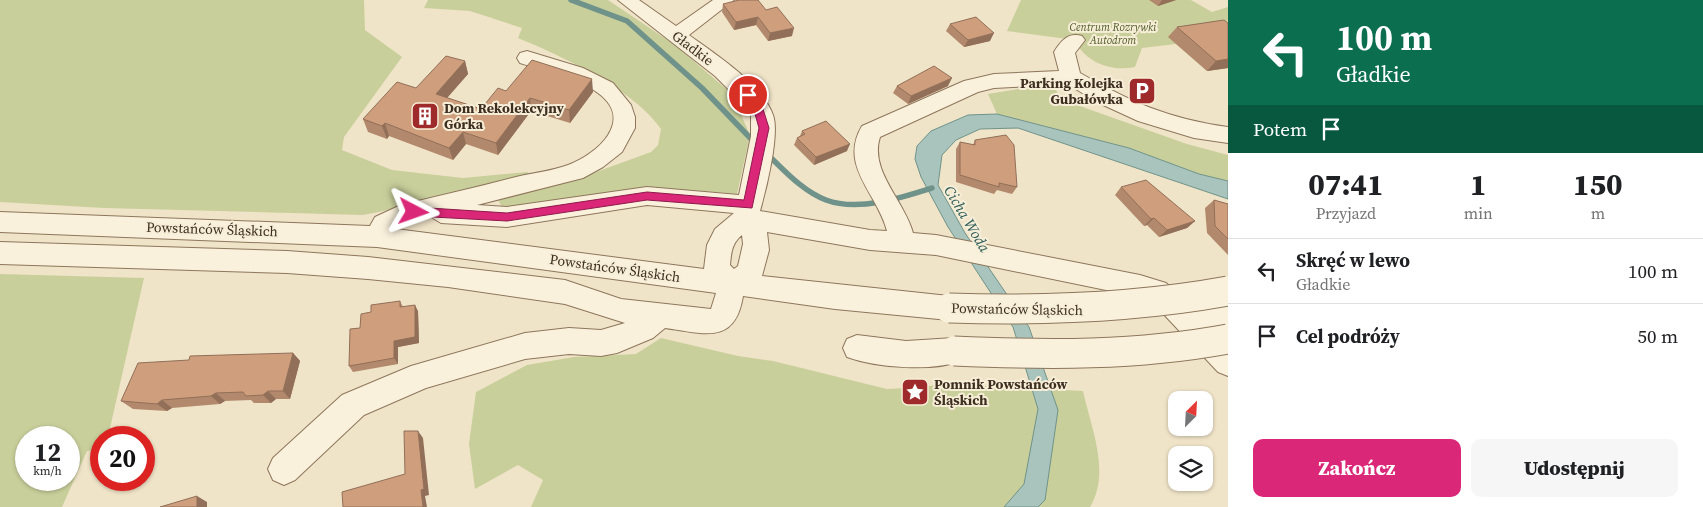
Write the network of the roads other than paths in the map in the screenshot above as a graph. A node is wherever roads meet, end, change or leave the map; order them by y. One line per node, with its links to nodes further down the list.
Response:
1 (627, 0): 3 (street, Gładkie)
2 (725, 0): 3 (street)
3 (677, 35): 7 (street, Gładkie)
4 (1075, 40): 6 (street)
5 (527, 58): 9 (street)
6 (1071, 77): 8 (street); 13 (street)
7 (764, 128): 10 (street, Gładkie)
8 (1228, 135)
9 (414, 212): 10 (street); 12 (street)
10 (747, 212): 13 (street); 15 (street); 15 (street)
11 (0, 222): 12 (street, Powstańców Śląskich)
12 (377, 237): 15 (street, Powstańców Śląskich)
13 (903, 243): 19 (street)
14 (0, 253): 17 (street)
15 (731, 284): 16 (street, Powstańców Śląskich, bridge); 17 (street)
16 (1228, 291)
17 (660, 316): 23 (street)
18 (1228, 316): 19 (street)
19 (1190, 324): 22 (street)
20 (1228, 339): 21 (street, bridge)
21 (857, 348)
22 (1228, 363)
23 (284, 469)

